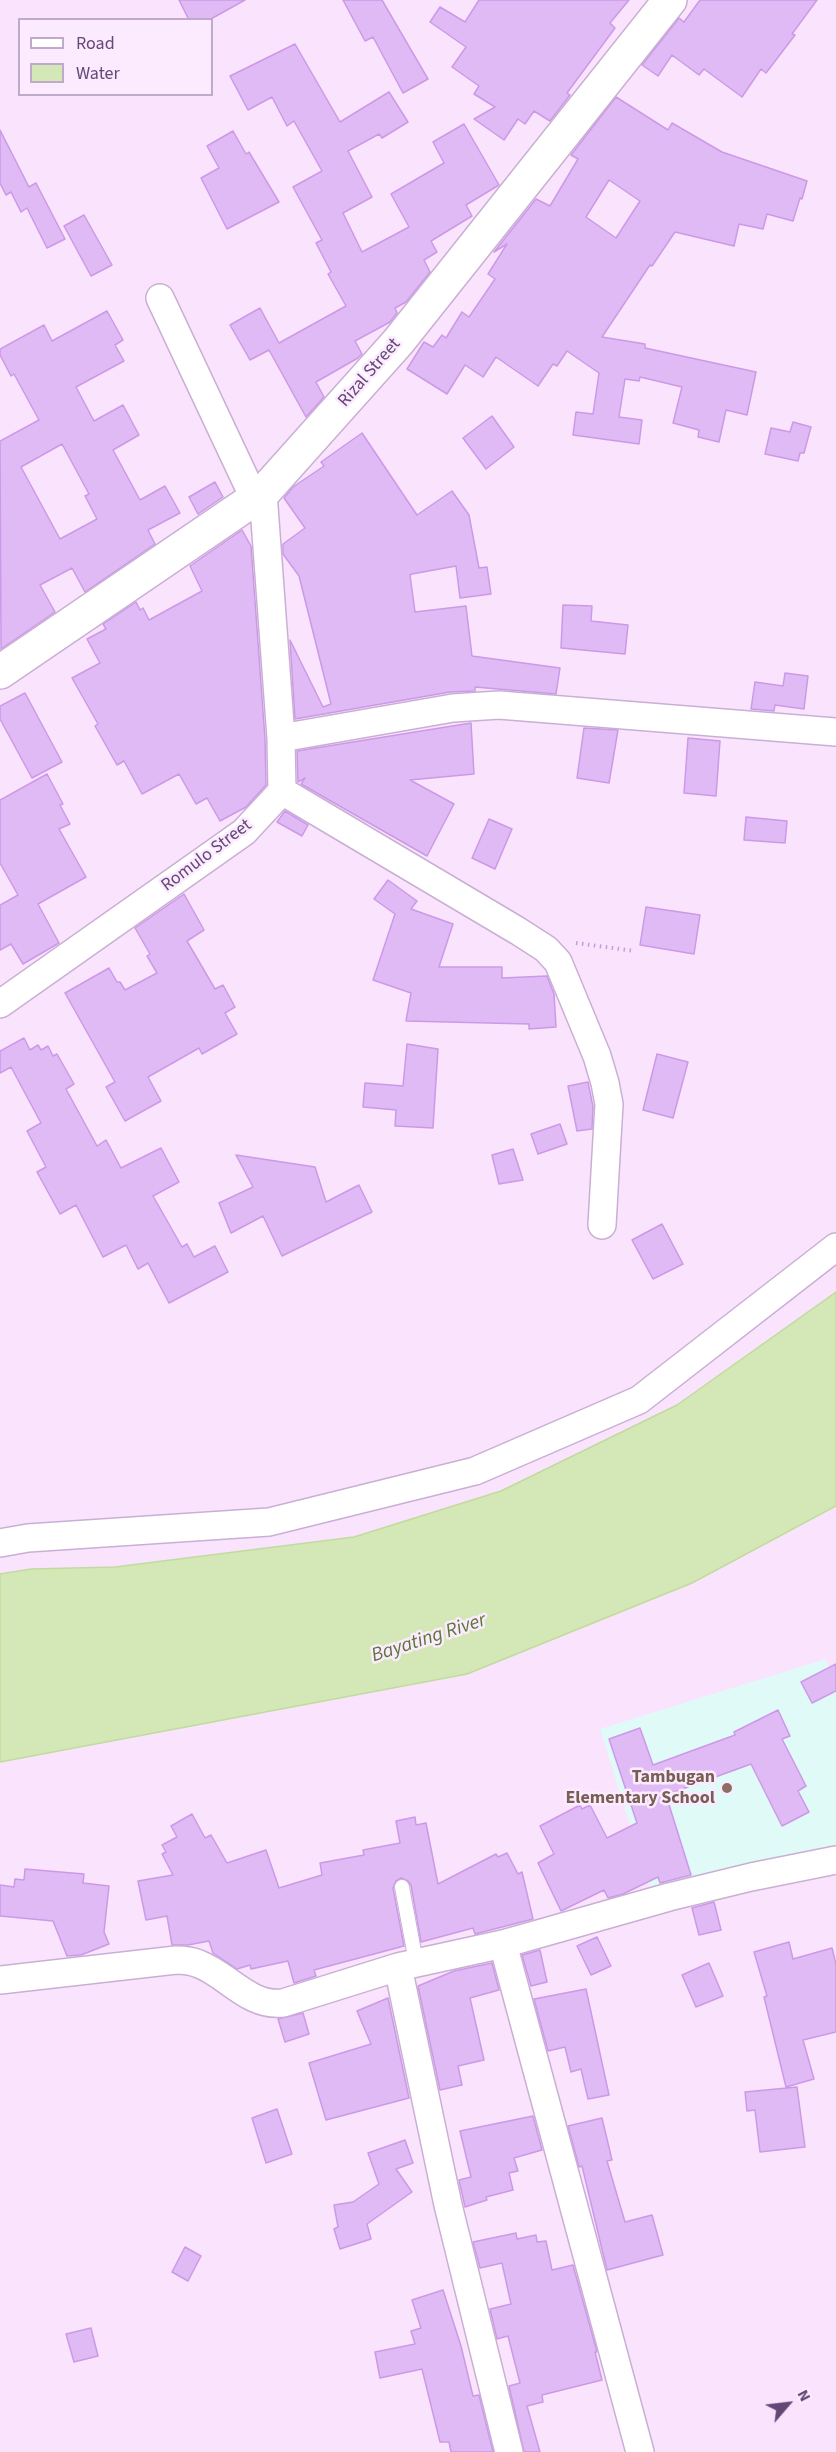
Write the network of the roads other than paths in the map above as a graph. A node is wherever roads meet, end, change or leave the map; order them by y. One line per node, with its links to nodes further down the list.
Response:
1 (670, 0): 3 (street, Rizal Street)
2 (159, 298): 3 (street)
3 (259, 496): 4 (street, Rizal Street); 6 (street)
4 (0, 672)
5 (836, 732): 6 (street)
6 (281, 738): 7 (street)
7 (282, 791): 8 (street, Romulo Street); 9 (street)
8 (0, 1004)
9 (602, 1225)
10 (836, 1247): 11 (street)
11 (0, 1542)
12 (836, 1860): 14 (street)
13 (402, 1887): 15 (lane)
14 (503, 1944): 15 (street); 18 (street)
15 (407, 1965): 16 (street); 17 (street)
16 (0, 1980)
17 (509, 2452)
18 (640, 2452)

